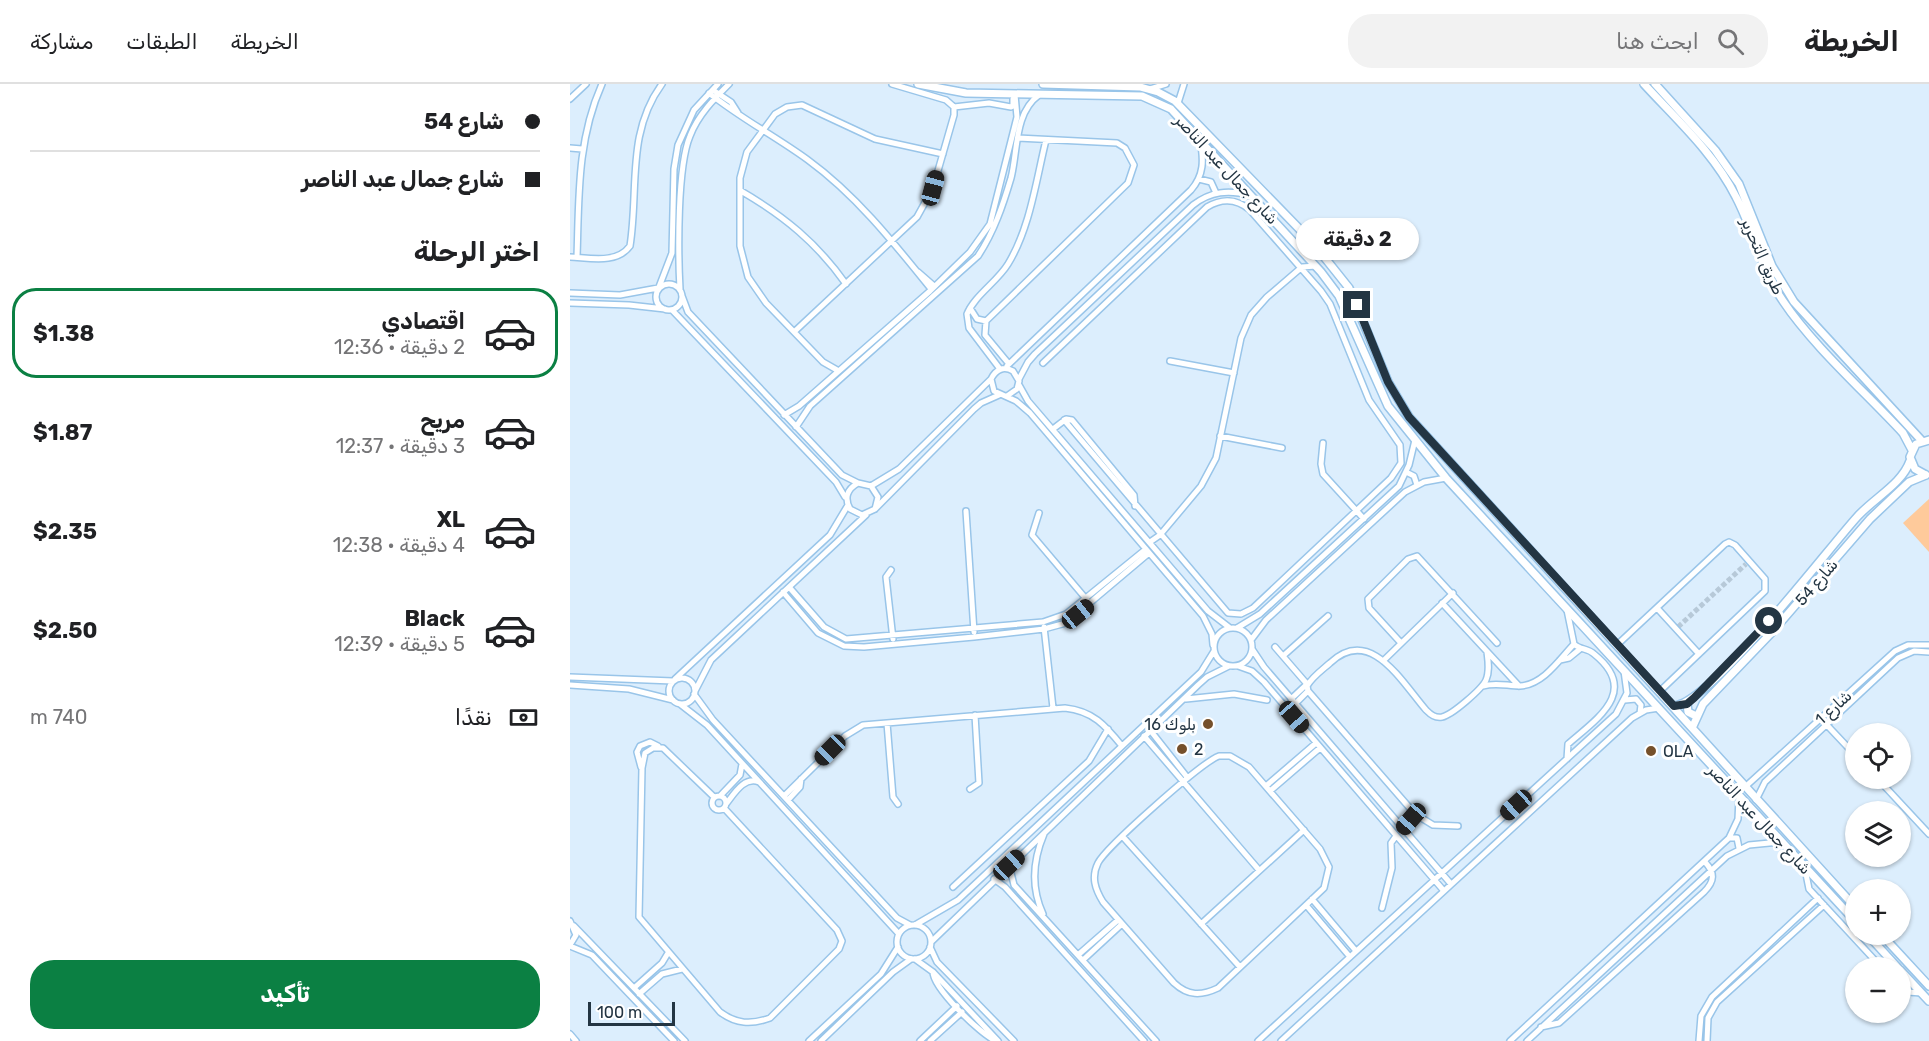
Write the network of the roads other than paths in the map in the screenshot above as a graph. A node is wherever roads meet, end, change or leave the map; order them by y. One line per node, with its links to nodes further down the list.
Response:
1 (586, 84): 18 (street)
2 (602, 84): 27 (street)
3 (662, 84): 42 (street)
4 (718, 84): 14 (street)
5 (729, 84): 17 (street)
6 (892, 84): 20 (street)
7 (918, 84): 15 (main road, شارع جمال عبد الناصر)
8 (1043, 84): 13 (main road, شارع جمال عبد الناصر)
9 (1166, 84): 13 (street)
10 (1184, 84): 19 (street)
11 (1644, 84): 82 (main road, طريق التحرير)
12 (1655, 84): 79 (main road, طريق التحرير)
13 (1149, 89): 19 (main road, شارع جمال عبد الناصر)
14 (711, 91): 17 (street); 46 (street)
15 (1013, 95): 16 (main road, شارع جمال عبد الناصر); 20 (street); 21 (street)
16 (1039, 95): 21 (street); 25 (main road, شارع جمال عبد الناصر)
17 (717, 96): 22 (street); 48 (street)
18 (570, 99)
19 (1178, 104): 98 (main road, شارع جمال عبد الناصر)
20 (954, 107): 28 (street)
21 (1020, 118): 23 (street); 29 (street)
22 (764, 129): 28 (street); 32 (street); 39 (street)
23 (1018, 138): 24 (street); 30 (street)
24 (1046, 140): 52 (street); 54 (street)
25 (1200, 141): 31 (street); 34 (main road, شارع جمال عبد الناصر)
26 (570, 148): 27 (street)
27 (582, 149): 36 (street)
28 (943, 154): 39 (street)
29 (1004, 173): 30 (street); 47 (street)
30 (1011, 176): 47 (street)
31 (1199, 179): 33 (street); 63 (street)
32 (741, 192): 45 (street); 56 (street)
33 (1216, 193): 34 (street); 37 (street)
34 (1251, 195): 40 (main road, شارع جمال عبد الناصر)
35 (570, 203): 36 (street)
36 (579, 203): 42 (street)
37 (1166, 231): 38 (street); 55 (street)
38 (1174, 239): 43 (street); 57 (street)
39 (893, 241): 45 (street); 47 (street)
40 (1303, 251): 43 (street); 44 (main road, شارع جمال عبد الناصر)
41 (570, 257): 42 (street)
42 (577, 257)
43 (1302, 267): 44 (street); 66 (street); 93 (street)
44 (1317, 267): 78 (main road, شارع جمال عبد الناصر)
45 (846, 284): 56 (street)
46 (659, 287): 48 (street); 49 (street); 53 (street)
47 (936, 287): 65 (street); 73 (street)
48 (680, 289): 50 (street)
49 (570, 293)
50 (682, 296): 53 (street); 74 (street)
51 (570, 303): 53 (street)
52 (970, 308): 54 (street); 59 (street)
53 (668, 310): 90 (street)
54 (986, 321): 58 (street)
55 (1061, 330): 57 (street); 69 (street)
56 (794, 332): 61 (street)
57 (1069, 338): 62 (street)
58 (995, 347): 59 (street); 63 (street)
59 (988, 353): 64 (street)
60 (1170, 361): 66 (street)
61 (823, 362): 65 (street); 68 (street)
62 (1043, 363)
63 (1009, 364): 64 (street)
64 (1001, 369): 67 (street); 69 (street)
65 (837, 370): 68 (street)
66 (1234, 373): 77 (street)
67 (991, 379): 70 (street); 89 (street)
68 (826, 380): 72 (street)
69 (1019, 383): 71 (street); 76 (street)
70 (999, 395): 71 (street); 91 (street)
71 (1007, 396): 101 (street)
72 (805, 401): 73 (street); 74 (street)
73 (810, 406): 75 (street)
74 (784, 415): 75 (street)
75 (796, 427): 87 (street)
76 (1053, 429): 97 (street); 99 (street)
77 (1220, 436): 81 (street); 97 (street)
78 (1415, 440): 84 (street); 86 (main road, شارع جمال عبد الناصر)
79 (1926, 441): 82 (main road)
80 (1323, 443): 93 (street)
81 (1282, 448)
82 (1912, 450): 83 (main road)
83 (1910, 461): 85 (main road); 160 (main road, شارع 54)
84 (1406, 472): 88 (street); 96 (street)
85 (1927, 475): 166 (main road, شارع 54)
86 (1446, 478): 88 (street); 100 (main road, شارع جمال عبد الناصر)
87 (858, 483): 89 (street); 90 (street)
88 (1417, 485): 125 (street)
89 (871, 486): 91 (street)
90 (847, 503): 95 (street); 146 (street)
91 (875, 509): 95 (street)
92 (966, 511): 121 (street)
93 (1357, 511): 96 (street); 97 (street)
94 (1039, 513): 108 (street)
95 (867, 514): 105 (street)
96 (1364, 519): 119 (street)
97 (1160, 535): 99 (street)
98 (1519, 536): 100 (main road); 102 (main road, شارع جمال عبد الناصر)
99 (1151, 545): 118 (street)
100 (1508, 545): 103 (main road, شارع جمال عبد الناصر)
101 (1148, 551): 108 (street); 110 (street); 133 (street)
102 (1533, 552): 103 (main road); 130 (main road, شارع جمال عبد الناصر)
103 (1524, 562): 111 (main road, شارع جمال عبد الناصر)
104 (891, 570): 123 (street)
105 (789, 587): 106 (street); 115 (street)
106 (783, 592): 117 (street); 153 (street)
107 (1453, 593): 109 (street); 114 (street); 126 (street)
108 (1085, 598): 110 (street); 116 (street)
109 (1442, 603): 120 (street); 126 (street)
110 (1089, 604): 122 (street)
111 (1567, 608): 129 (street); 144 (main road, شارع جمال عبد الناصر)
112 (1657, 608): 130 (street); 138 (street); 138 (street)
113 (1328, 616): 139 (street)
114 (1476, 618): 120 (street); 127 (street)
115 (817, 621): 117 (street); 123 (street)
116 (1043, 622): 121 (street); 122 (street)
117 (811, 627): 128 (street)
118 (1230, 628): 119 (street); 133 (street)
119 (1237, 628): 125 (street)
120 (1465, 628): 136 (street)
121 (974, 629): 123 (street); 124 (street)
122 (1044, 629): 124 (street); 162 (street)
123 (892, 636): 128 (street)
124 (974, 637): 128 (street)
125 (1251, 640): 134 (street)
126 (1401, 643): 141 (street)
127 (1497, 643)
128 (893, 644)
129 (1574, 644): 135 (street); 140 (street)
130 (1618, 644): 152 (main road, شارع جمال عبد الناصر)
131 (1929, 645): 167 (street, شارع 1)
132 (1275, 647): 139 (street)
133 (1214, 648): 142 (street); 175 (street)
134 (1252, 649): 143 (street); 158 (street)
135 (1580, 649): 140 (street); 177 (street)
136 (1487, 652): 149 (street); 150 (street)
137 (1929, 652): 169 (street, شارع 1)
138 (1699, 654): 152 (street)
139 (1283, 656): 147 (street)
140 (1560, 660): 150 (street)
141 (1383, 661): 147 (street); 149 (street)
142 (1229, 666): 143 (street); 154 (street)
143 (1238, 666): 176 (street)
144 (1623, 669): 157 (street); 163 (main road, شارع جمال عبد الناصر)
145 (570, 677): 146 (street)
146 (674, 680): 153 (street); 155 (street)
147 (1307, 684): 151 (street); 158 (street)
148 (570, 686): 155 (street)
149 (1483, 686): 150 (street)
150 (1519, 686)
151 (1308, 691): 158 (street); 194 (street)
152 (1660, 691): 161 (main road, شارع جمال عبد الناصر)
153 (695, 692): 159 (street); 189 (street)
154 (1184, 699): 156 (street); 172 (street)
155 (673, 700): 159 (street)
156 (1267, 700)
157 (1625, 700): 164 (street); 177 (street)
158 (1293, 701): 196 (street)
159 (680, 704): 178 (street)
160 (1687, 704): 161 (main road); 166 (main road)
161 (1674, 706): 170 (main road, شارع جمال عبد الناصر)
162 (1053, 708): 165 (street); 171 (street)
163 (1659, 708): 164 (street); 190 (main road, شارع جمال عبد الناصر)
164 (1640, 713): 215 (street)
165 (975, 715): 168 (street); 185 (street)
166 (1696, 716): 170 (main road, شارع 54)
167 (1820, 718): 169 (street); 184 (street, شارع 1)
168 (887, 723): 189 (street); 192 (street)
169 (1825, 724): 174 (street); 191 (street, شارع 1)
170 (1693, 726): 184 (main road, شارع جمال عبد الناصر)
171 (1108, 729): 175 (street); 216 (street)
172 (1150, 730): 173 (street); 180 (street)
173 (1144, 736): 180 (street); 182 (street)
174 (1845, 745)
175 (1122, 746): 179 (street)
176 (1318, 746): 183 (street); 187 (street); 200 (street)
177 (1567, 759): 212 (street)
178 (742, 762): 181 (street); 188 (street)
179 (1089, 778): 182 (street); 231 (street)
180 (1185, 779): 183 (street); 201 (street); 211 (street)
181 (761, 783): 193 (street); 232 (street)
182 (1094, 784): 198 (street)
183 (1266, 786): 187 (street)
184 (1745, 787): 191 (main road, شارع جمال عبد الناصر)
185 (970, 789)
186 (1887, 789): 199 (street)
187 (1270, 791): 197 (street)
188 (717, 796): 193 (street); 193 (street); 240 (street)
189 (786, 798): 231 (street)
190 (1739, 798): 202 (street); 203 (main road, شارع جمال عبد الناصر)
191 (1756, 800): 218 (main road, شارع جمال عبد الناصر)
192 (898, 804)
193 (725, 806): 248 (street)
194 (1415, 814): 195 (street); 196 (street)
195 (1458, 826)
196 (1402, 829): 204 (street)
197 (1304, 830): 211 (street); 221 (street)
198 (1046, 831): 208 (street); 227 (street)
199 (1929, 834)
200 (1396, 836): 206 (street); 225 (street)
201 (1123, 837): 229 (street); 230 (street)
202 (1729, 838): 205 (street); 207 (street)
203 (1780, 842): 205 (street); 210 (main road, شارع جمال عبد الناصر)
204 (1416, 845): 206 (street); 212 (street)
205 (1739, 848): 209 (street)
206 (1409, 851): 214 (street)
207 (1705, 862): 209 (street); 219 (street)
208 (1009, 865): 213 (street); 227 (street)
209 (1712, 869): 223 (street); 259 (street)
210 (1805, 869): 220 (street); 226 (main road, شارع جمال عبد الناصر)
211 (1259, 870): 230 (street)
212 (1441, 873): 214 (street); 215 (street)
213 (994, 879): 233 (street); 271 (street)
214 (1434, 880): 217 (street); 238 (street)
215 (1451, 884): 217 (street)
216 (953, 887)
217 (1444, 891): 273 (street)
218 (1845, 896)
219 (1666, 898): 223 (street); 274 (street)
220 (1818, 898): 224 (street); 239 (street)
221 (1312, 899): 222 (street); 238 (street)
222 (1306, 905): 241 (street); 247 (street)
223 (1674, 905): 259 (street)
224 (1824, 905): 242 (street); 245 (street)
225 (1382, 908)
226 (1845, 911)
227 (1045, 918): 244 (street)
228 (571, 922): 234 (street); 252 (street)
229 (1120, 922): 244 (street); 247 (street)
230 (1201, 924): 247 (street)
231 (913, 925): 232 (street); 233 (street)
232 (899, 934): 237 (street)
233 (930, 944): 246 (street); 270 (street)
234 (570, 945): 263 (street)
235 (1877, 945): 243 (main road)
236 (1891, 945): 251 (main road)
237 (898, 947): 246 (street); 265 (street)
238 (1356, 951): 241 (street)
239 (1760, 952): 245 (street); 276 (street)
240 (668, 953): 248 (street); 252 (street)
241 (1350, 957): 272 (street)
242 (1872, 957)
243 (1888, 957)
244 (1081, 958): 261 (street)
245 (1766, 958): 277 (street)
246 (914, 959): 249 (street); 266 (street)
247 (1240, 967)
248 (682, 969): 255 (street)
249 (933, 972): 257 (street); 269 (street)
250 (1911, 982): 254 (main road)
251 (1929, 986)
252 (634, 988): 255 (street)
253 (1911, 992): 254 (street)
254 (1922, 993): 256 (main road)
255 (639, 994): 264 (street)
256 (1929, 1001)
257 (957, 1006): 258 (street); 267 (street)
258 (962, 1012): 268 (street); 269 (street)
259 (1541, 1027): 275 (street)
260 (570, 1034): 262 (street)
261 (1156, 1040)
262 (575, 1041)
263 (674, 1041)
264 (685, 1041)
265 (809, 1041)
266 (821, 1041)
267 (920, 1041)
268 (930, 1041)
269 (997, 1041)
270 (1014, 1041)
271 (1144, 1041)
272 (1258, 1041)
273 (1281, 1041)
274 (1510, 1041)
275 (1527, 1041)
276 (1699, 1041)
277 (1707, 1041)

